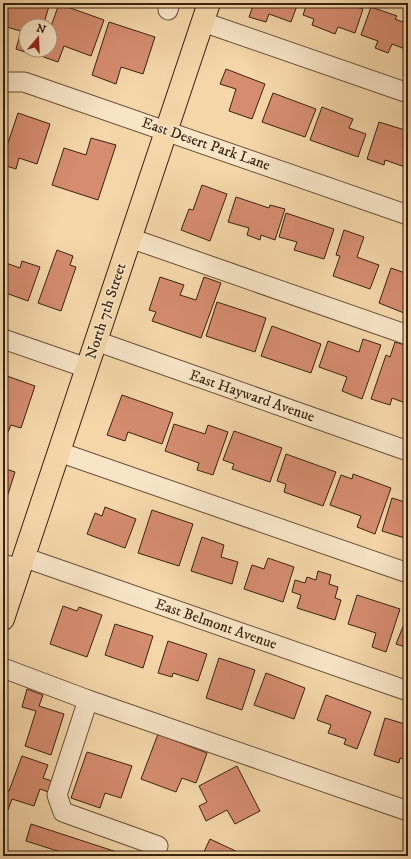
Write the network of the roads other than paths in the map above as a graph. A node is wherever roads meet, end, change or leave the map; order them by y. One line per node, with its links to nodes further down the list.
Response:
1 (206, 12): 3 (street); 4 (main road, North 7th Street)
2 (3, 82): 4 (street, East Desert Park Lane)
3 (408, 93)
4 (167, 130): 5 (street, East Desert Park Lane); 6 (main road, North 7th Street)
5 (408, 215)
6 (130, 238): 7 (street); 9 (main road, North 7th Street)
7 (408, 335)
8 (3, 340): 10 (street)
9 (96, 341): 10 (main road, North 7th Street); 11 (street, East Hayward Avenue)
10 (87, 368): 12 (main road, North 7th Street)
11 (408, 451)
12 (59, 452): 13 (main road, North 7th Street); 14 (street)
13 (15, 563): 15 (main road, North 7th Street); 17 (street, East Belmont Avenue)
14 (408, 573)
15 (3, 618)
16 (3, 668): 18 (street)
17 (408, 691)
18 (88, 700): 19 (street); 20 (street)
19 (408, 811)
20 (158, 844)

